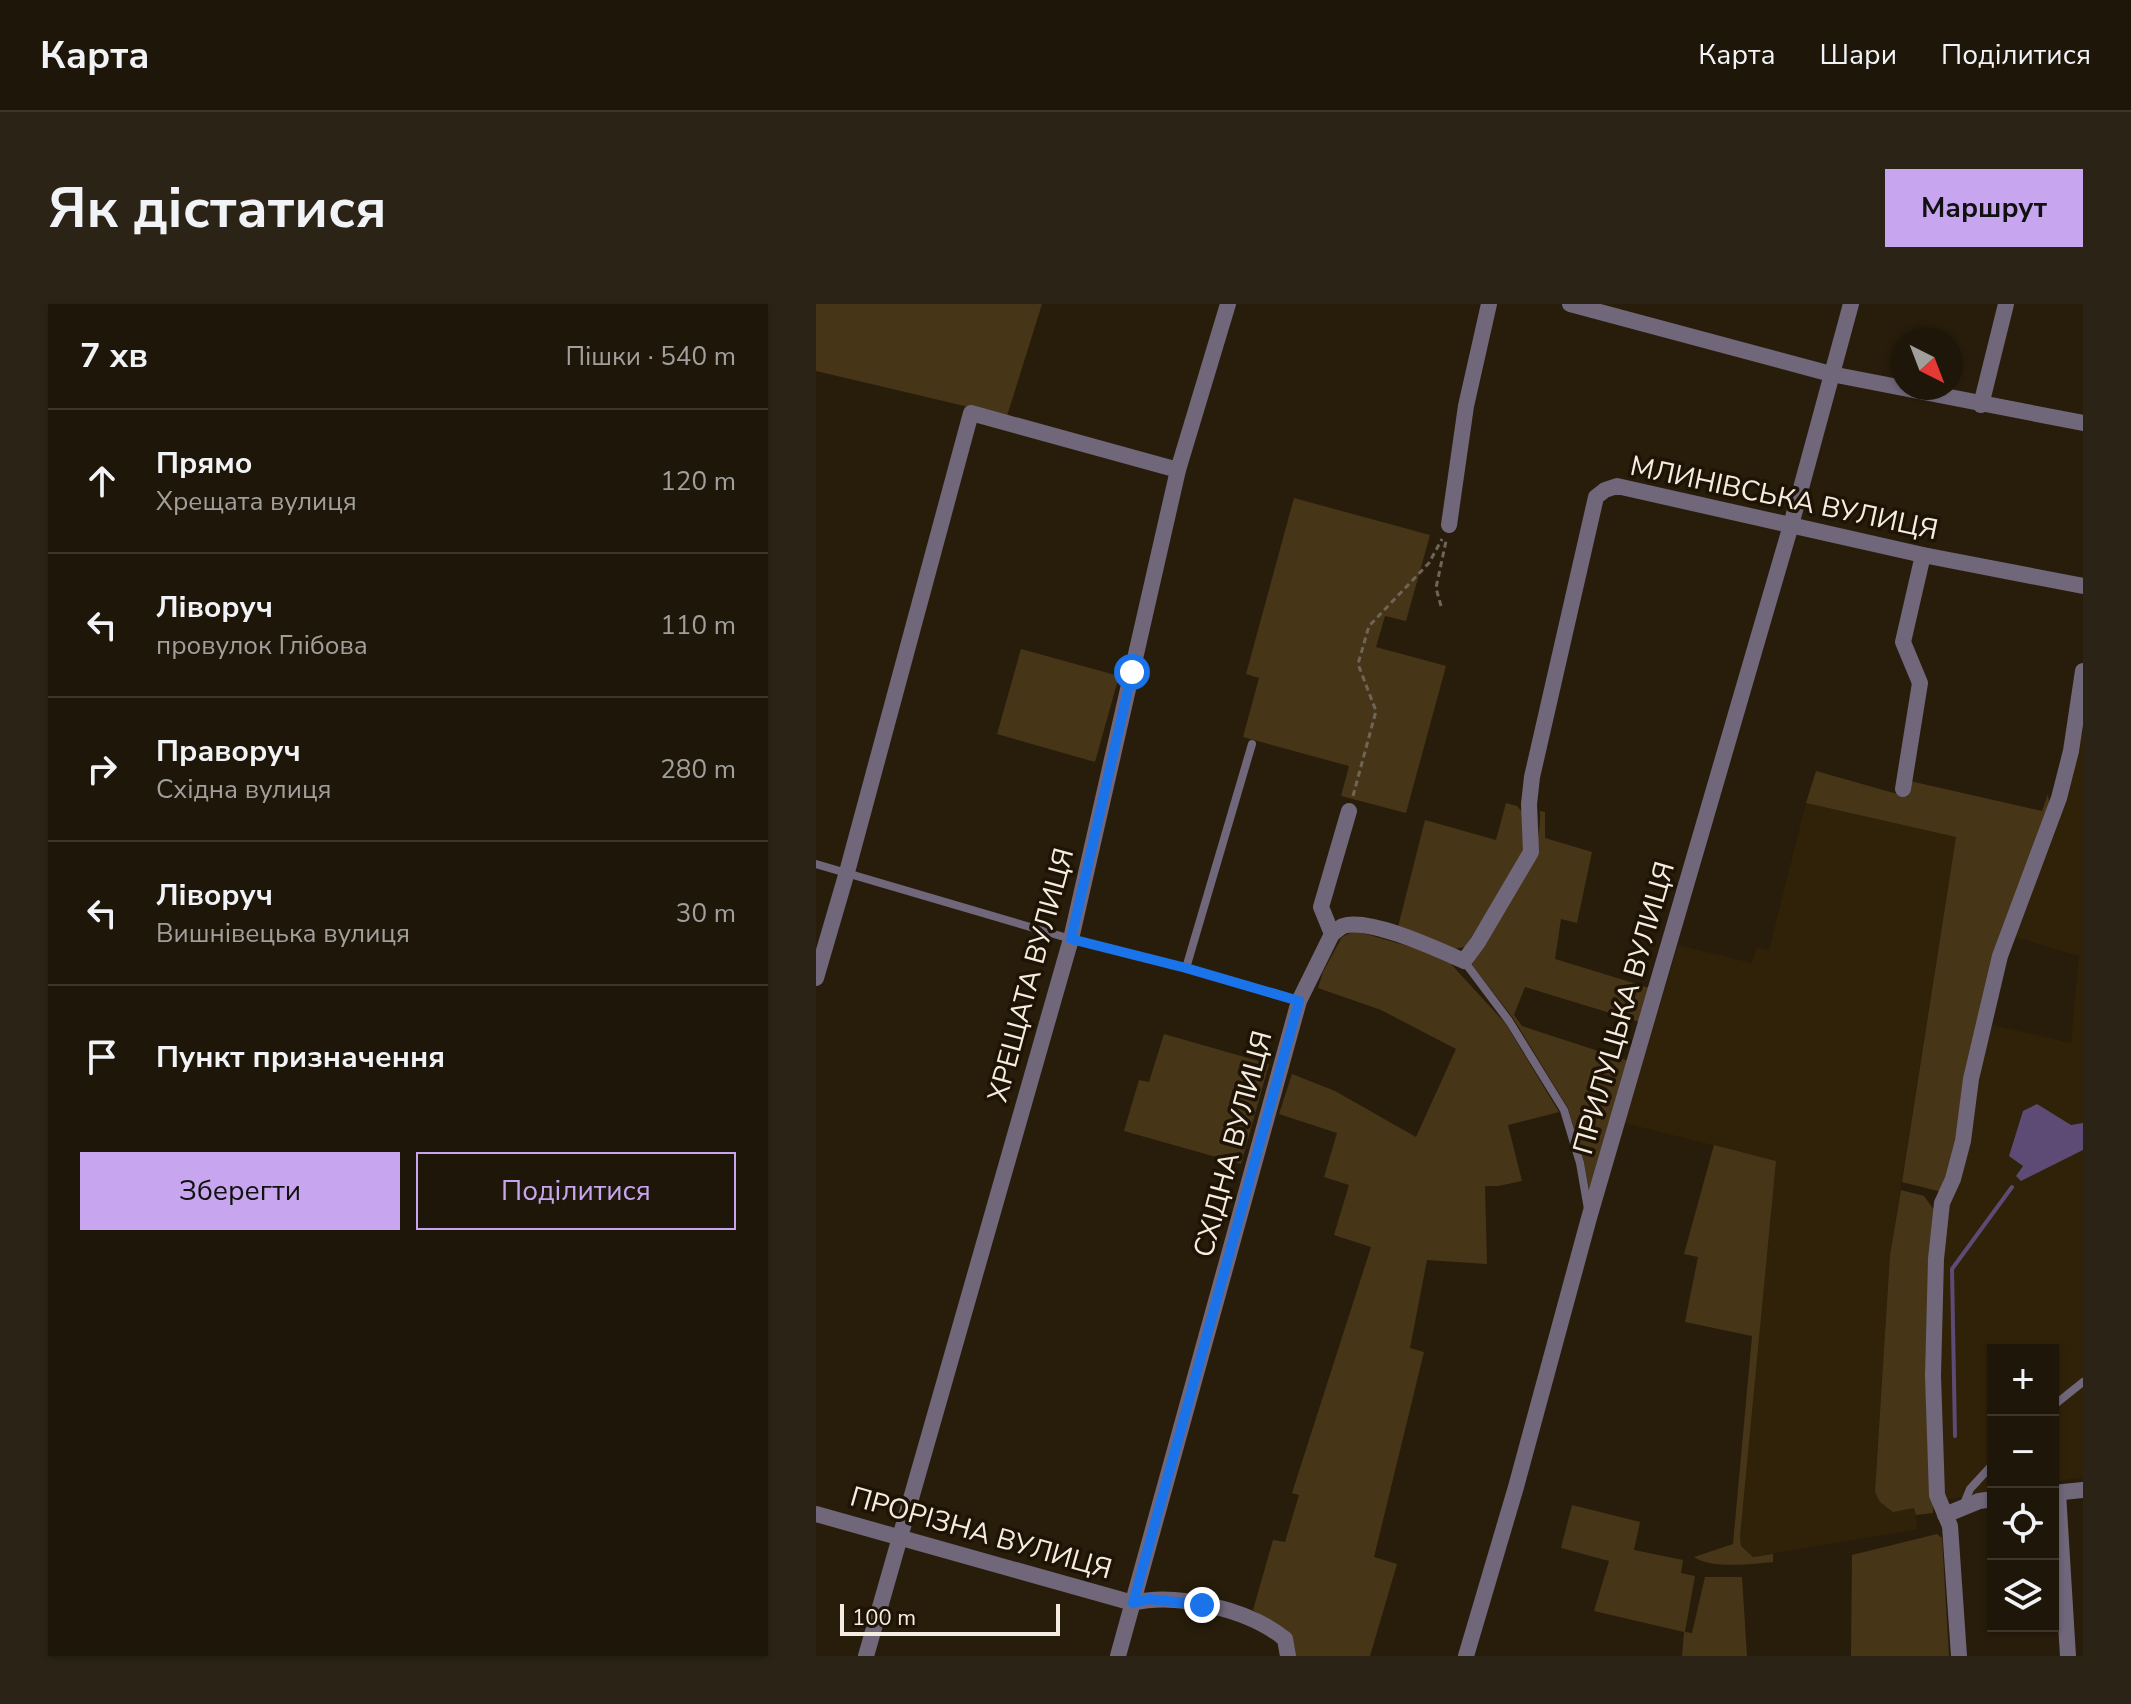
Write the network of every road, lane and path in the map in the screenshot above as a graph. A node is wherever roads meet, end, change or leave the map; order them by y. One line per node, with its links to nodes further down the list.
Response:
1 (1228, 304): 9 (street, ХРЕЩАТА ВУЛИЦЯ)
2 (1489, 304): 10 (street)
3 (1570, 304): 6 (street)
4 (1851, 304): 6 (street, ПРИЛУЦЬКА ВУЛИЦЯ)
5 (2006, 304): 7 (street)
6 (1831, 374): 7 (street); 11 (street, ПРИЛУЦЬКА ВУЛИЦЯ)
7 (1981, 405): 8 (street)
8 (2083, 423)
9 (1178, 470): 20 (street); 22 (street, ХРЕЩАТА ВУЛИЦЯ)
10 (1449, 525): 14 (path); 18 (path)
11 (1791, 525): 12 (street, МЛИНІВСЬКА ВУЛИЦЯ); 23 (street, МЛИНІВСЬКА ВУЛИЦЯ); 27 (street, ПРИЛУЦЬКА ВУЛИЦЯ)
12 (1923, 555): 13 (street, МЛИНІВСЬКА ВУЛИЦЯ); 17 (street)
13 (2083, 586)
14 (1441, 606)
15 (2083, 671): 36 (street)
16 (1252, 744): 24 (lane)
17 (1903, 789)
18 (1349, 811): 21 (street)
19 (816, 864): 20 (lane)
20 (847, 872): 22 (lane); 25 (street)
21 (1332, 934): 23 (street); 26 (street, СХІДНА ВУЛИЦЯ)
22 (1071, 939): 24 (lane); 38 (street, ХРЕЩАТА ВУЛИЦЯ)
23 (1464, 961): 27 (lane)
24 (1186, 968): 26 (lane)
25 (816, 978)
26 (1299, 1001): 39 (street, СХІДНА ВУЛИЦЯ)
27 (1589, 1218): 43 (street, ПРИЛУЦЬКА ВУЛИЦЯ)
28 (2083, 1382): 29 (lane)
29 (2059, 1401)
30 (1987, 1471): 34 (lane)
31 (2083, 1490): 32 (street)
32 (2059, 1493)
33 (1987, 1501): 34 (street)
34 (1963, 1507): 36 (street)
35 (816, 1514): 38 (street, ПРОРІЗНА ВУЛИЦЯ)
36 (1945, 1515): 44 (street)
37 (2059, 1534): 45 (street)
38 (898, 1538): 39 (street, ПРОРІЗНА ВУЛИЦЯ); 40 (street, ХРЕЩАТА ВУЛИЦЯ)
39 (1133, 1603): 41 (street, СХІДНА ВУЛИЦЯ); 42 (street, ПРОРІЗНА ВУЛИЦЯ)
40 (866, 1656)
41 (1118, 1656)
42 (1288, 1656)
43 (1466, 1656)
44 (1959, 1656)
45 (2068, 1656)

